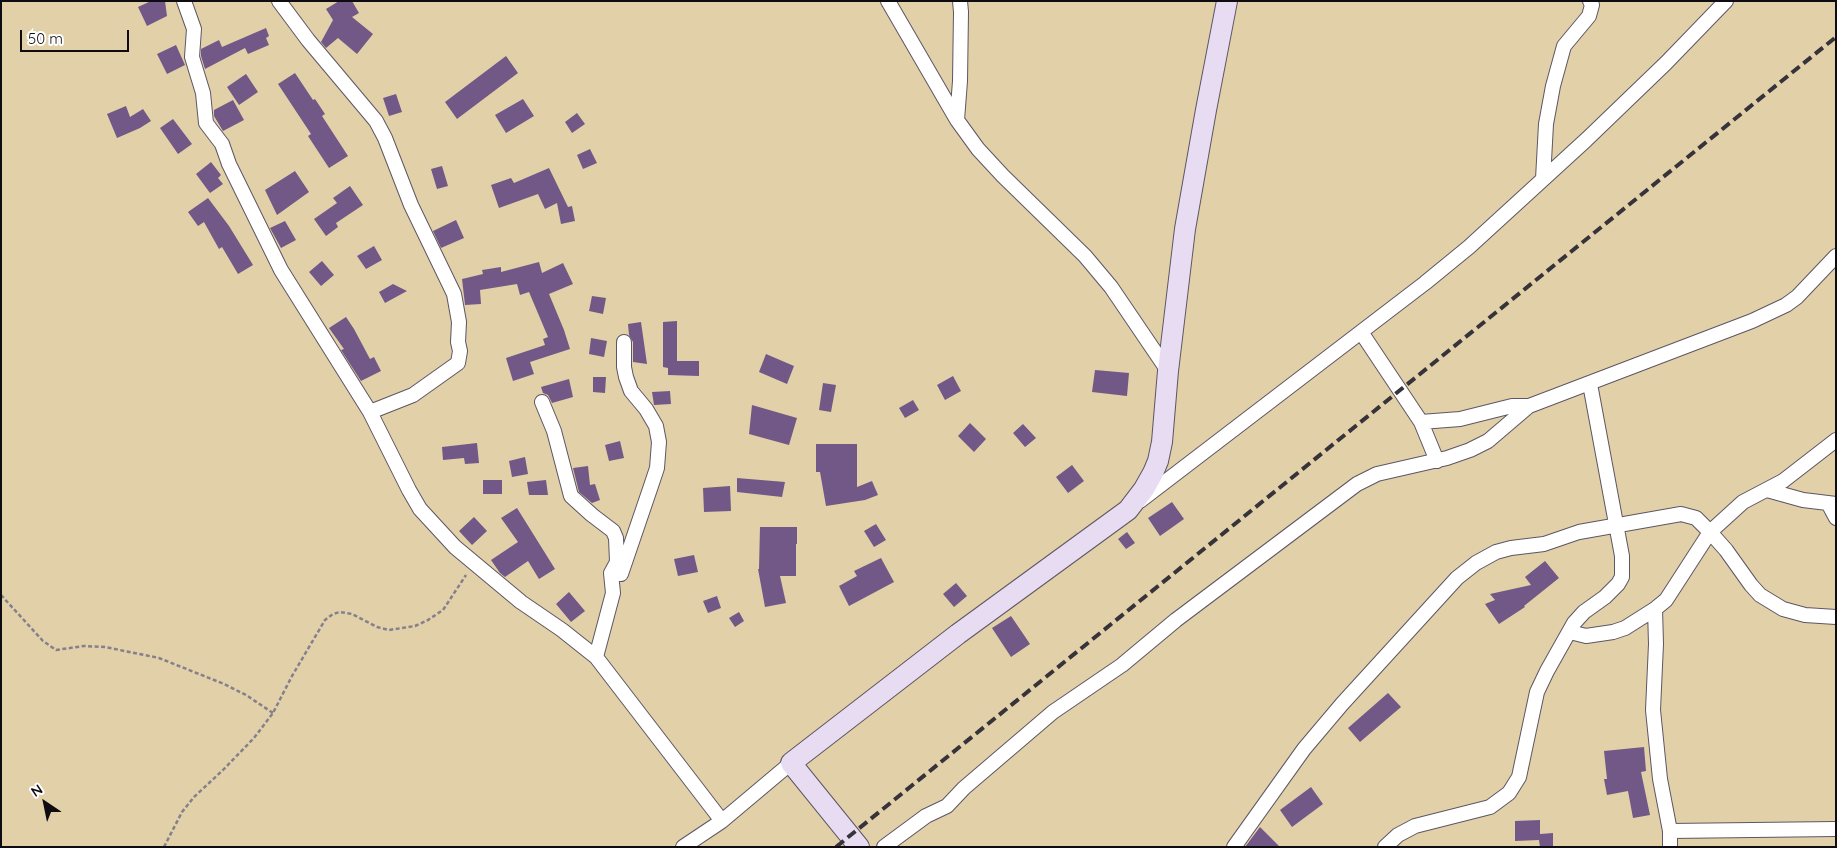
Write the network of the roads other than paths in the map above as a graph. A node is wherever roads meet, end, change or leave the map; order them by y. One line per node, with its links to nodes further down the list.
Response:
1 (184, 1): 17 (street)
2 (279, 1): 17 (street)
3 (888, 1): 8 (street)
4 (960, 1): 8 (street)
5 (1227, 1): 13 (street)
6 (1590, 1): 9 (street)
7 (1726, 1): 9 (street)
8 (957, 120): 13 (street)
9 (1543, 179): 11 (street)
10 (1836, 256): 14 (street)
11 (1361, 332): 18 (street); 23 (street)
12 (624, 342): 27 (street)
13 (1168, 371): 23 (street)
14 (1590, 384): 16 (street); 25 (street)
15 (542, 402): 27 (street)
16 (1529, 406): 18 (street); 20 (street)
17 (370, 412): 31 (street)
18 (1421, 422): 20 (street)
19 (1836, 440): 21 (street)
20 (1437, 461): 38 (street)
21 (1767, 490): 22 (street); 26 (street)
22 (1832, 503): 24 (street)
23 (1128, 510): 32 (street)
24 (1836, 518)
25 (1616, 524): 26 (street); 30 (street); 39 (street)
26 (1710, 532): 28 (street); 29 (street)
27 (613, 593): 31 (street)
28 (1655, 609): 30 (street); 35 (street)
29 (1836, 618)
30 (1570, 632): 40 (street)
31 (596, 657): 33 (street)
32 (791, 764): 33 (street); 37 (street)
33 (722, 821): 36 (street)
34 (1836, 829): 35 (street)
35 (1670, 831): 41 (street)
36 (683, 847)
37 (859, 847)
38 (884, 847)
39 (1234, 847)
40 (1385, 847)
41 (1670, 847)

